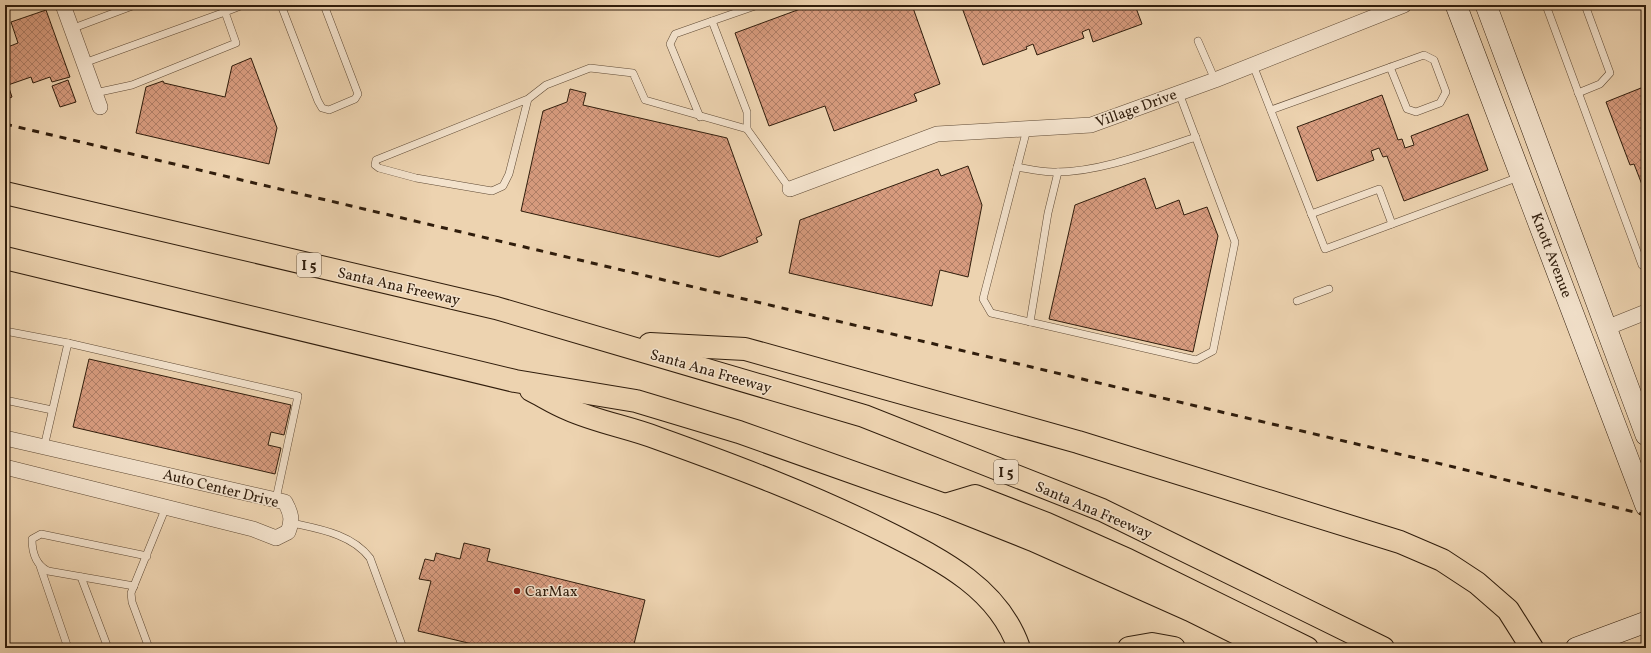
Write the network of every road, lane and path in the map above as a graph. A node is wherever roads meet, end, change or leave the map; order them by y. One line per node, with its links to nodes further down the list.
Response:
1 (62, 5): 14 (street)
2 (135, 5): 14 (lane)
3 (243, 5): 12 (lane)
4 (281, 5): 5 (lane)
5 (324, 5)
6 (758, 5): 13 (lane)
7 (1404, 5): 17 (street, Village Drive)
8 (1456, 5): 31 (main road, Knott Avenue)
9 (1486, 5): 44 (main road, Knott Avenue)
10 (1549, 5): 21 (lane)
11 (1585, 5): 21 (lane)
12 (225, 12): 16 (lane); 23 (lane)
13 (712, 21): 25 (lane); 26 (lane)
14 (71, 29): 16 (street)
15 (1198, 41): 19 (lane)
16 (84, 63): 23 (street)
17 (1253, 65): 19 (street, Village Drive); 24 (lane)
18 (1390, 67): 18 (lane); 24 (lane)
19 (1215, 80): 20 (street, Village Drive)
20 (1179, 93): 27 (street, Village Drive); 28 (lane)
21 (1578, 93): 39 (lane)
22 (528, 99): 22 (lane); 25 (lane)
23 (97, 100)
24 (1271, 110): 34 (lane)
25 (700, 117): 26 (lane)
26 (747, 129): 32 (lane)
27 (1027, 129): 29 (lane); 32 (street, Village Drive)
28 (1196, 137): 30 (lane); 43 (lane)
29 (1017, 167): 30 (lane); 43 (lane)
30 (1058, 172): 43 (lane)
31 (1522, 176): 35 (lane); 57 (main road, Knott Avenue)
32 (790, 189)
33 (5, 193): 46 (highway, Santa Ana Freeway / I 5)
34 (1311, 214): 35 (lane); 35 (lane)
35 (1392, 224)
36 (5, 258): 38 (highway)
37 (5, 261): 38 (highway)
38 (28, 264): 48 (highway)
39 (1646, 268)
40 (1329, 288): 41 (lane)
41 (1297, 301)
42 (1646, 312): 44 (street)
43 (1030, 322)
44 (1606, 328): 51 (main road, Knott Avenue)
45 (5, 331): 47 (lane)
46 (612, 342): 74 (highway, Santa Ana Freeway / I 5); 75 (highway)
47 (68, 343): 50 (lane); 55 (lane)
48 (515, 381): 56 (highway); 69 (highway)
49 (5, 400): 50 (lane)
50 (52, 410): 53 (lane)
51 (1646, 435)
52 (5, 438): 53 (street, Auto Center Drive)
53 (44, 447): 55 (street, Auto Center Drive)
54 (5, 467): 58 (street, Auto Center Drive)
55 (276, 499): 59 (street, Auto Center Drive)
56 (945, 505): 72 (highway); 73 (highway)
57 (1646, 506)
58 (166, 507): 59 (street, Auto Center Drive); 60 (lane)
59 (292, 523): 68 (lane)
60 (147, 556): 61 (lane); 63 (lane)
61 (40, 566): 62 (lane); 65 (lane)
62 (81, 577): 63 (lane); 66 (lane)
63 (134, 586): 67 (lane)
64 (1646, 622): 76 (main road)
65 (68, 648)
66 (108, 648)
67 (149, 648)
68 (403, 648)
69 (1019, 648)
70 (1129, 648): 71 (highway)
71 (1174, 648)
72 (1267, 648)
73 (1307, 648)
74 (1383, 648)
75 (1532, 648)
76 (1576, 648)

